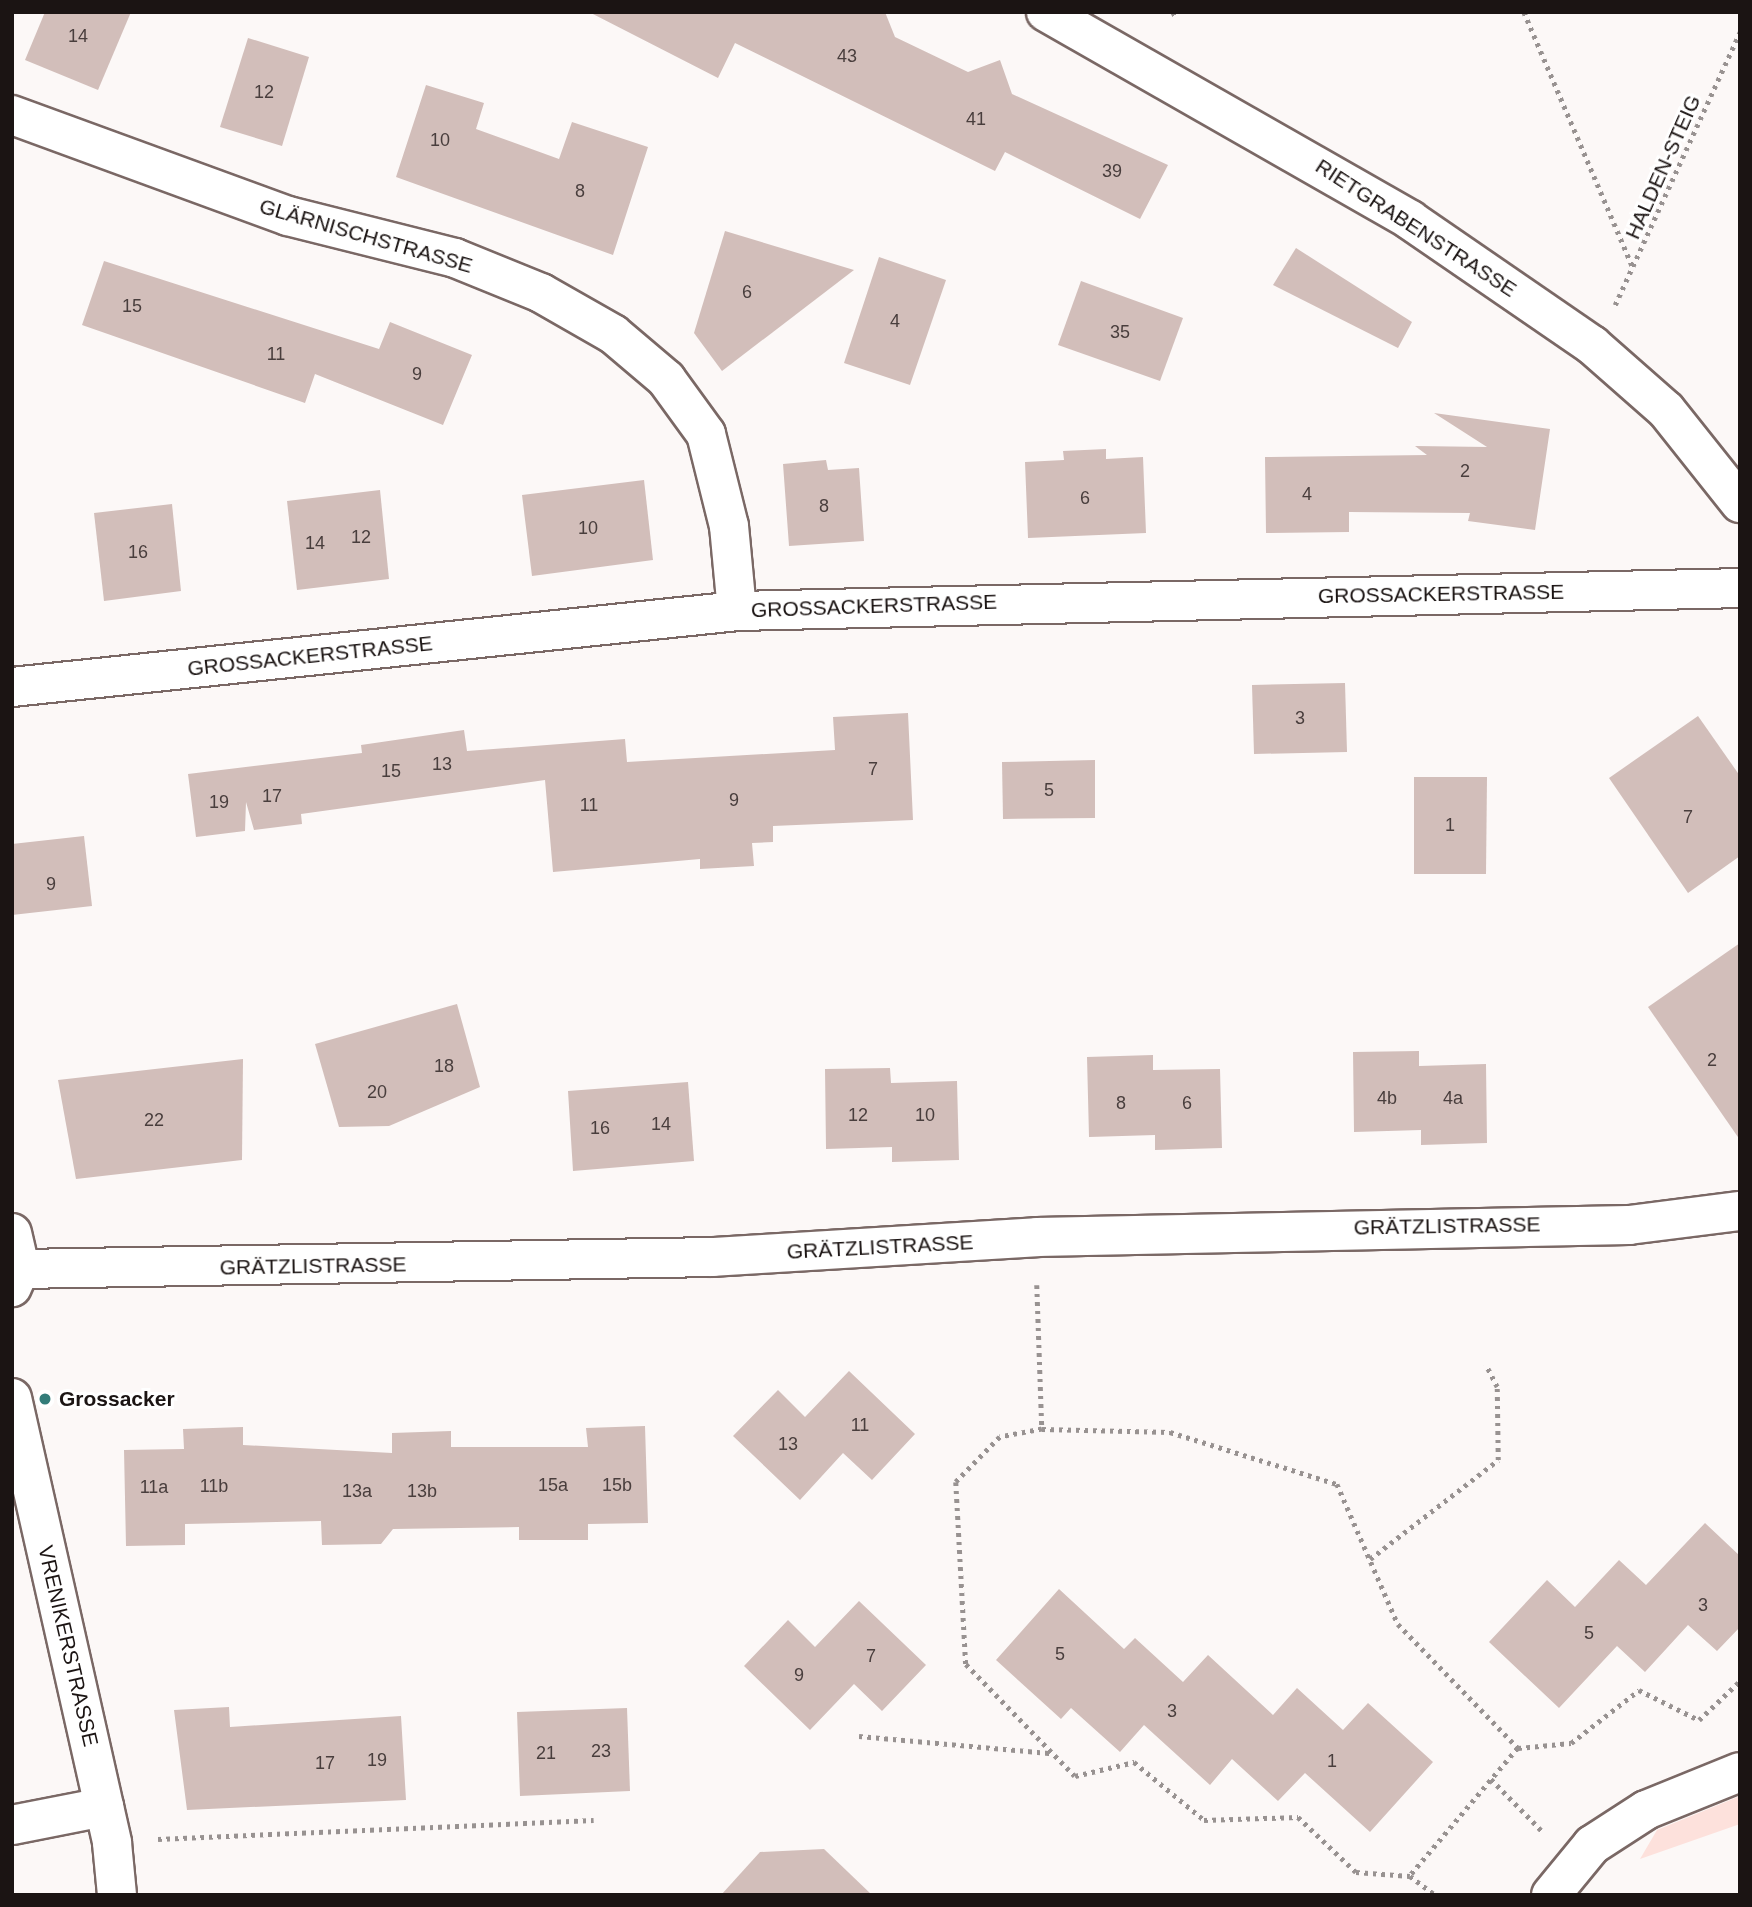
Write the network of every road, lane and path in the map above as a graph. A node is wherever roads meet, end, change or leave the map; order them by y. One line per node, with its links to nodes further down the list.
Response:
1 (1046, 12): 9 (street, RIETGRABENSTRASSE)
2 (1173, 12): 4 (path)
3 (1524, 12): 7 (path)
4 (1177, 19)
5 (1740, 32): 7 (path, HALDEN-STEIG)
6 (12, 115): 11 (street, GLÄRNISCHSTRASSE)
7 (1634, 271): 8 (path, HALDEN-STEIG)
8 (1611, 312)
9 (1740, 503)
10 (1740, 588): 11 (street, GROSSACKERSTRASSE)
11 (737, 611): 12 (street, GROSSACKERSTRASSE)
12 (12, 687)
13 (1740, 1211): 14 (street, GRÄTZLISTRASSE)
14 (15, 1263)
15 (1037, 1278): 18 (path)
16 (1486, 1365): 19 (path)
17 (12, 1398): 28 (street, VRENIKERSTRASSE)
18 (1042, 1430): 19 (path); 23 (path)
19 (1370, 1559): 22 (path)
20 (1740, 1681): 22 (path)
21 (859, 1736): 23 (path)
22 (1518, 1748): 25 (path)
23 (1052, 1753): 30 (path)
24 (1740, 1772): 29 (street)
25 (1491, 1779): 29 (path); 30 (path)
26 (594, 1820): 28 (path)
27 (12, 1825): 28 (street)
28 (108, 1825): 31 (street, VRENIKERSTRASSE)
29 (1574, 1863): 33 (street)
30 (1410, 1875): 32 (path)
31 (117, 1895)
32 (1434, 1895)
33 (1551, 1895)

